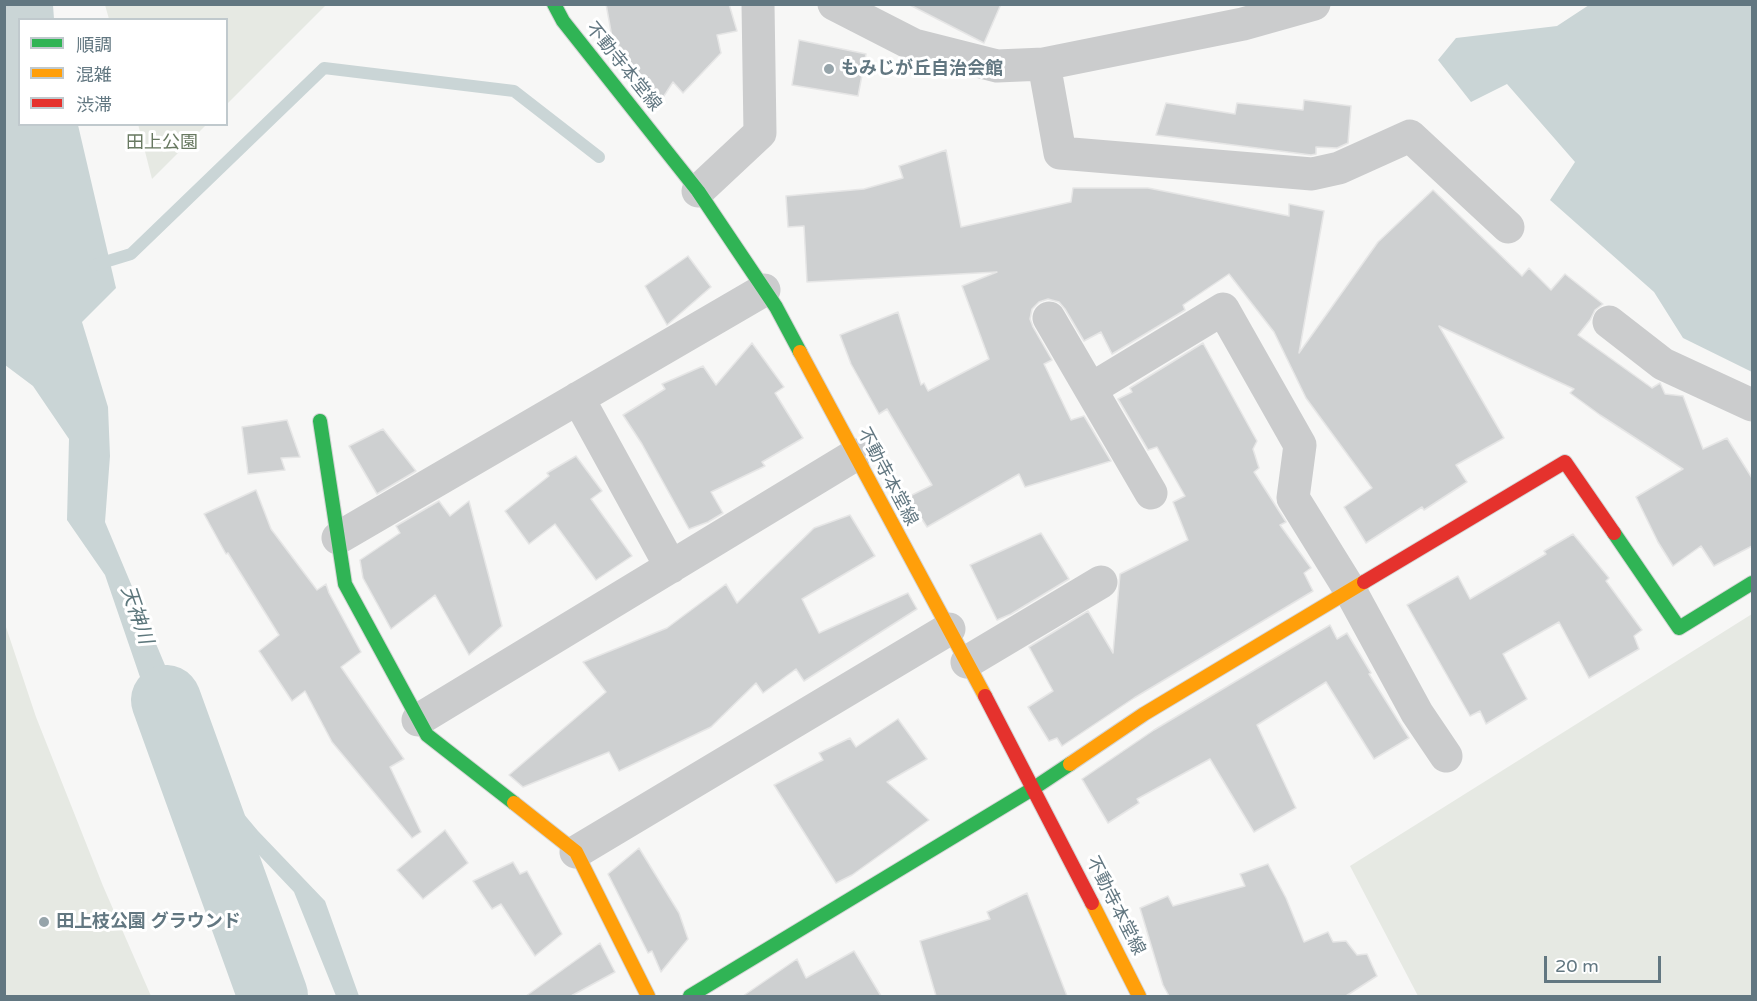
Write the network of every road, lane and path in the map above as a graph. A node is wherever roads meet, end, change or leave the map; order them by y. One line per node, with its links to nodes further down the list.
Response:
1 (554, 4): 7 (street, 不動寺本堂線)
2 (758, 4): 7 (street)
3 (834, 4): 6 (street)
4 (1314, 4): 5 (street)
5 (1247, 14): 6 (street)
6 (1044, 64): 8 (street)
7 (698, 191): 9 (street, 不動寺本堂線)
8 (1508, 227)
9 (764, 290): 13 (street); 16 (street, 不動寺本堂線)
10 (1050, 318): 12 (street)
11 (1609, 322): 14 (street)
12 (1091, 389): 17 (street); 22 (street)
13 (578, 398): 18 (street); 19 (street)
14 (1752, 405)
15 (320, 421): 18 (street)
16 (855, 455): 19 (street); 23 (street, 不動寺本堂線)
17 (1151, 493)
18 (338, 538): 25 (street)
19 (671, 567): 25 (street)
20 (1101, 582): 24 (street)
21 (1752, 584): 22 (street)
22 (1350, 590): 26 (street); 27 (street)
23 (949, 629): 24 (street, 不動寺本堂線); 28 (street)
24 (966, 662): 27 (street, 不動寺本堂線)
25 (418, 720): 28 (street)
26 (1446, 756)
27 (1034, 788): 30 (street); 31 (street, 不動寺本堂線)
28 (576, 852): 29 (street)
29 (648, 996)
30 (690, 996)
31 (1139, 996)

